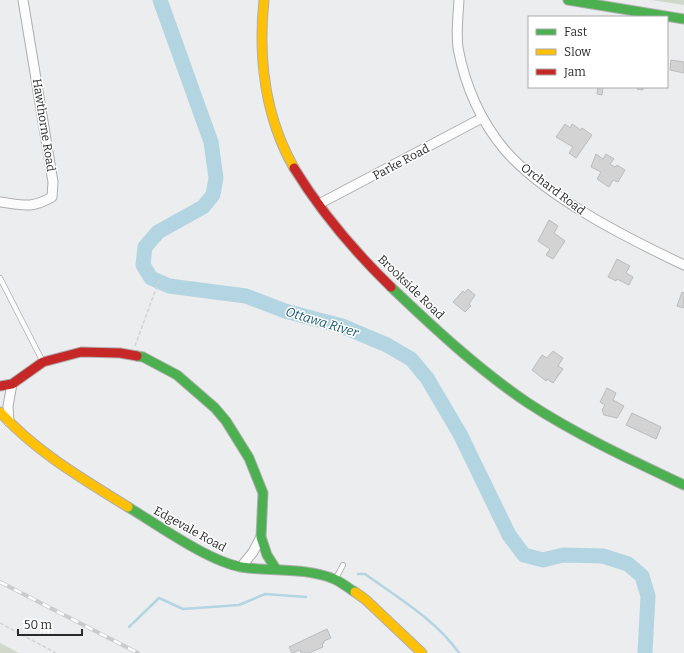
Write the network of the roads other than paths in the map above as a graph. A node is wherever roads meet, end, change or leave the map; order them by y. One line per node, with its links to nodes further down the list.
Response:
1 (23, 0): 9 (street, Hawthorne Road)
2 (264, 0): 10 (street, Brookside Road)
3 (459, 0): 8 (street, Orchard Road)
4 (568, 0): 5 (street)
5 (666, 16)
6 (668, 16): 7 (street)
7 (684, 19)
8 (482, 118): 10 (street, Parke Road); 11 (street, Orchard Road)
9 (0, 202)
10 (318, 204): 18 (street, Brookside Road)
11 (684, 265)
12 (0, 278): 13 (lane)
13 (43, 362): 14 (street); 19 (street)
14 (12, 384): 15 (street); 17 (street)
15 (0, 386)
16 (0, 412): 17 (street, Edgevale Road)
17 (9, 422): 21 (street, Edgevale Road)
18 (684, 485)
19 (261, 536): 21 (street); 22 (street)
20 (343, 565): 23 (lane)
21 (241, 567): 22 (street, Edgevale Road)
22 (276, 569): 23 (street, Edgevale Road)
23 (335, 579): 24 (street, Edgevale Road)
24 (422, 653)

